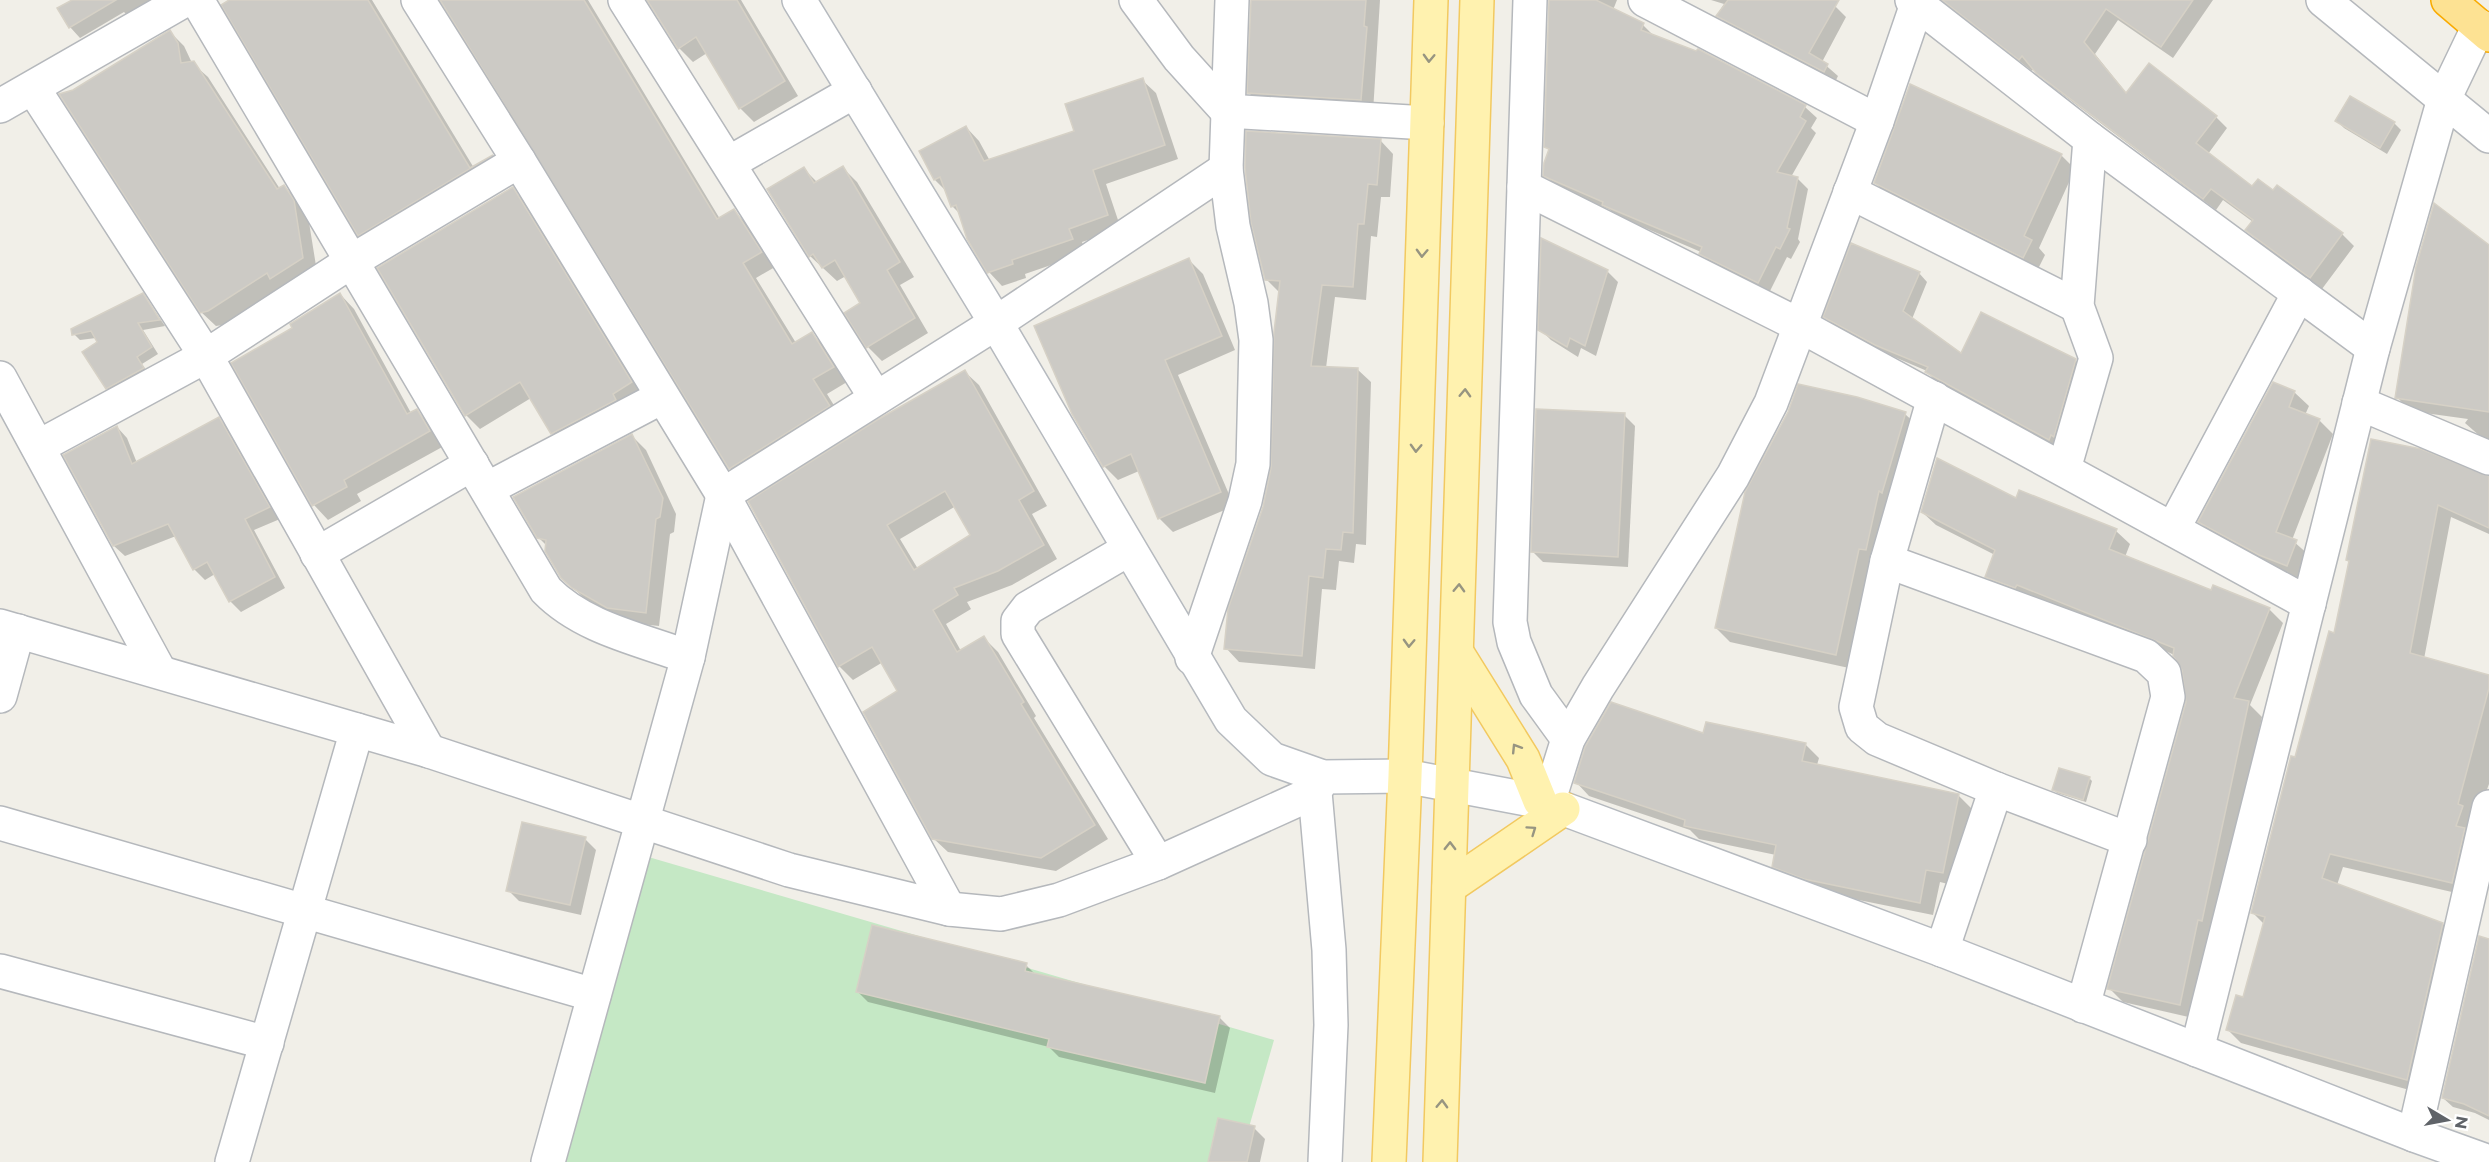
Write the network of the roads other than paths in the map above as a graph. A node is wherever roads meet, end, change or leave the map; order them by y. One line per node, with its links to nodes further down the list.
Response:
1 (185, 0): 16 (street)
2 (197, 0): 30 (street)
3 (418, 0): 25 (street)
4 (625, 0): 26 (street)
5 (799, 0): 17 (street)
6 (1136, 0): 20 (street)
7 (1232, 0): 20 (street)
8 (1431, 0): 22 (main road, one-way to 22)
9 (1477, 0): 53 (main road, one-way to 9)
10 (1530, 0): 28 (street)
11 (1645, 0): 21 (street)
12 (2323, 0): 18 (street)
13 (2448, 0): 15 (highway)
14 (1914, 2): 21 (street); 24 (street)
15 (2484, 30): 18 (street)
16 (33, 88): 19 (street); 36 (street)
17 (855, 92): 26 (street); 33 (street)
18 (2444, 99): 23 (street); 35 (street)
19 (0, 106)
20 (1227, 111): 22 (street); 27 (street)
21 (1877, 121): 29 (street)
22 (1426, 123): 61 (main road, one-way to 61)
23 (2489, 136)
24 (2090, 139): 31 (street); 32 (street)
25 (519, 161): 30 (street); 38 (street)
26 (729, 163): 39 (street)
27 (1226, 169): 33 (street); 55 (street)
28 (1524, 187): 34 (street); 59 (street)
29 (1850, 192): 32 (street); 34 (street)
30 (352, 261): 36 (street); 45 (street)
31 (2299, 293): 35 (street); 47 (street)
32 (2077, 306): 44 (street)
33 (996, 323): 39 (street); 48 (street)
34 (1799, 325): 40 (street); 59 (street)
35 (2373, 348): 41 (street)
36 (206, 356): 42 (street); 49 (street)
37 (0, 378): 42 (street)
38 (662, 397): 45 (street); 46 (street)
39 (876, 398): 46 (street)
40 (1934, 398): 44 (street); 50 (street)
41 (2358, 404): 43 (street); 51 (street)
42 (38, 447): 56 (street)
43 (2489, 458)
44 (2064, 469): 47 (street)
45 (479, 477): 49 (street); 54 (street)
46 (723, 495): 54 (street); 72 (street)
47 (2173, 529): 51 (street)
48 (1129, 549): 55 (street); 70 (street)
49 (317, 554): 60 (street)
50 (1887, 561): 64 (street); 69 (street)
51 (2309, 604): 79 (street)
52 (9, 628): 56 (street); 57 (street)
53 (1457, 653): 62 (main road); 65 (main road, one-way to 53)
54 (688, 657): 67 (street)
55 (1192, 658): 63 (street)
56 (160, 672): 58 (street)
57 (0, 696)
58 (357, 730): 60 (street); 73 (street)
59 (1568, 738): 65 (street)
60 (429, 751): 67 (street)
61 (1405, 776): 62 (street); 63 (street); 84 (main road)
62 (1452, 784): 65 (street); 71 (main road, one-way to 62)
63 (1319, 785): 70 (street); 83 (street)
64 (1996, 789): 69 (street); 74 (street)
65 (1550, 804): 71 (main road, one-way to 65); 74 (street)
66 (2489, 807): 80 (street)
67 (641, 820): 72 (street); 76 (street)
68 (0, 823): 73 (street)
69 (2130, 840): 77 (street)
70 (1158, 863): 72 (street)
71 (1449, 887): 85 (main road, one-way to 71)
72 (949, 909)
73 (305, 911): 76 (street); 78 (street)
74 (1942, 950): 77 (street)
75 (0, 971): 78 (street)
76 (594, 995): 82 (street)
77 (2083, 1006): 79 (street)
78 (267, 1043): 81 (street)
79 (2197, 1050): 80 (street)
80 (2414, 1135): 86 (street)
81 (232, 1162)
82 (548, 1162)
83 (1325, 1162)
84 (1389, 1162)
85 (1440, 1162)
86 (2489, 1162)

